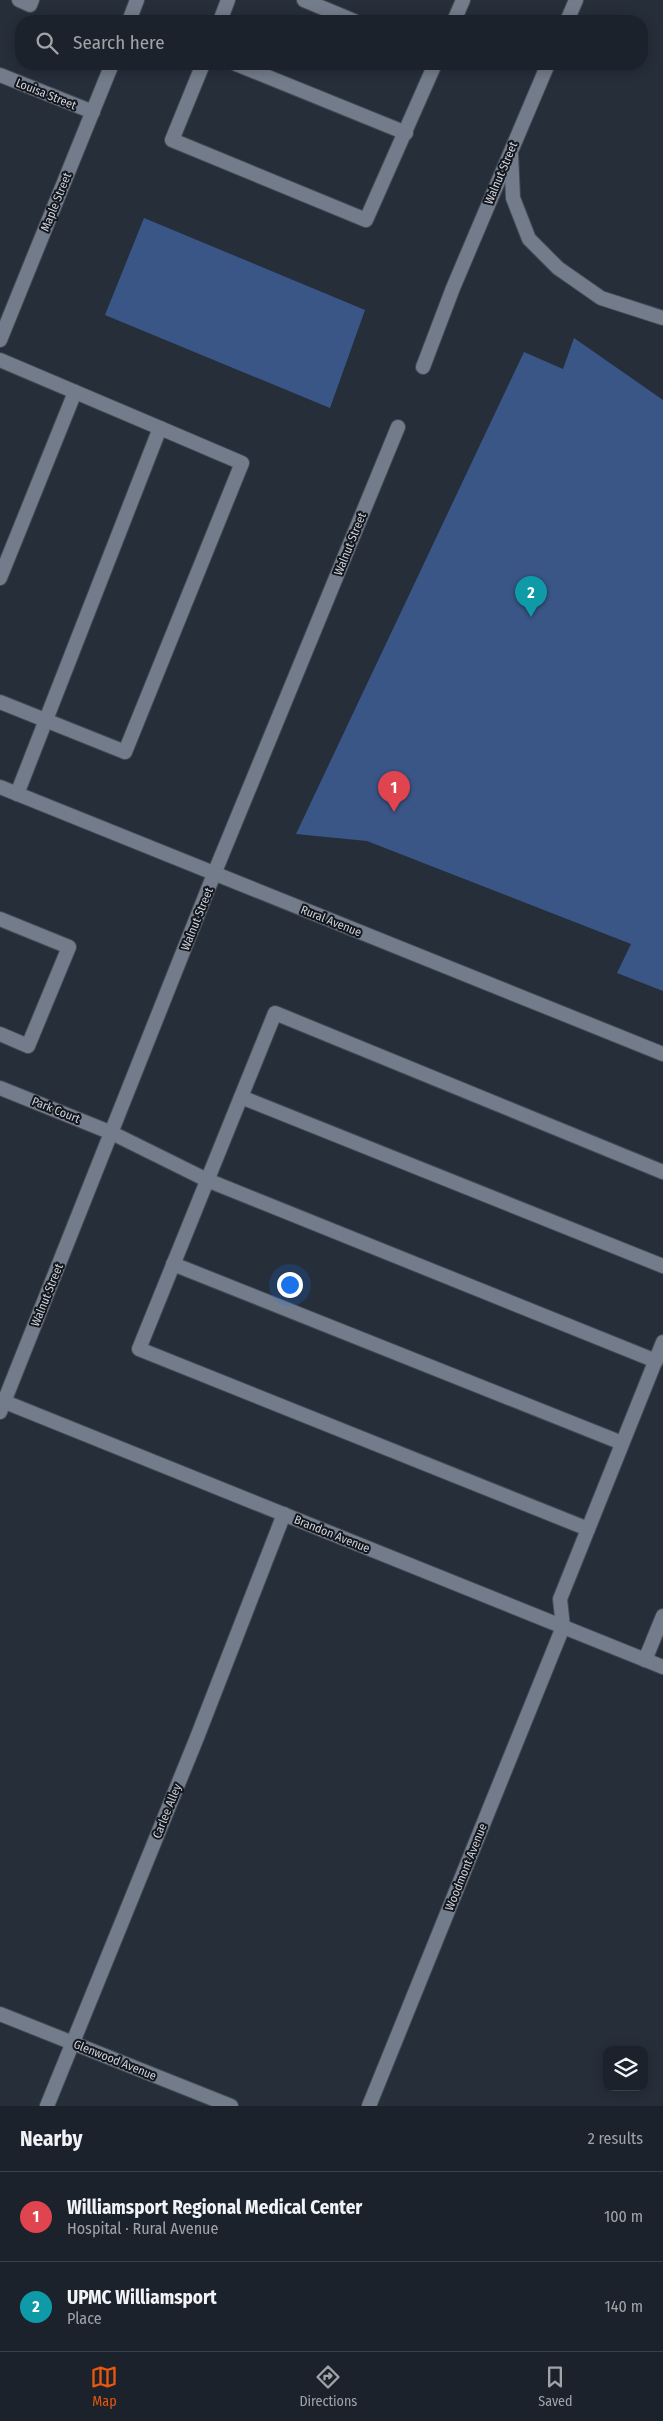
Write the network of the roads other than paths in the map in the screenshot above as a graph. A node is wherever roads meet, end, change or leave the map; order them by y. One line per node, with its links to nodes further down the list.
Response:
1 (19, 0): 2 (street)
2 (32, 0)
3 (137, 0): 8 (street)
4 (228, 0): 9 (street)
5 (304, 0): 10 (street)
6 (463, 0): 11 (street)
7 (576, 0): 12 (street)
8 (131, 15)
9 (222, 15)
10 (340, 15)
11 (457, 15)
12 (570, 15)
13 (110, 70): 19 (street, Maple Street)
14 (201, 70): 20 (street)
15 (251, 70): 20 (street)
16 (433, 70): 20 (street)
17 (545, 70): 21 (street, Walnut Street)
18 (0, 75): 19 (street, Louisa Street)
19 (92, 112): 23 (street, Maple Street)
20 (406, 133)
21 (511, 149): 22 (street); 25 (street, Walnut Street)
22 (663, 318)
23 (0, 340)
24 (0, 360): 26 (street)
25 (423, 367)
26 (75, 392): 28 (street); 29 (street)
27 (398, 427): 34 (street, Walnut Street)
28 (160, 428): 31 (street); 31 (street)
29 (0, 578)
30 (0, 702): 31 (street)
31 (46, 721): 33 (street)
32 (0, 787): 33 (street, Rural Avenue)
33 (17, 794): 34 (street, Rural Avenue)
34 (214, 874): 37 (street, Rural Avenue); 40 (street, Walnut Street)
35 (0, 919): 36 (street)
36 (0, 1034)
37 (663, 1054)
38 (0, 1088): 40 (street, Park Court)
39 (241, 1097): 41 (street); 42 (street); 44 (street)
40 (112, 1133): 42 (street, Park Court); 47 (street, Walnut Street)
41 (663, 1172)
42 (207, 1180): 43 (street); 46 (street, Park Court)
43 (173, 1264): 48 (street); 50 (street)
44 (663, 1266)
45 (663, 1342): 46 (street)
46 (656, 1361): 48 (street)
47 (1, 1405): 49 (street, Brandon Avenue)
48 (622, 1443): 50 (street)
49 (284, 1514): 52 (street, Brandon Avenue); 56 (street, Carlee Alley)
50 (588, 1529): 52 (street)
51 (663, 1616): 53 (street)
52 (562, 1627): 53 (street, Brandon Avenue); 59 (street, Woodmont Avenue)
53 (645, 1660): 54 (street, Brandon Avenue)
54 (663, 1667)
55 (0, 2014): 56 (street, Glenwood Avenue)
56 (72, 2043): 57 (street, Carlee Alley); 58 (street, Glenwood Avenue)
57 (46, 2106)
58 (231, 2106)
59 (369, 2106)

